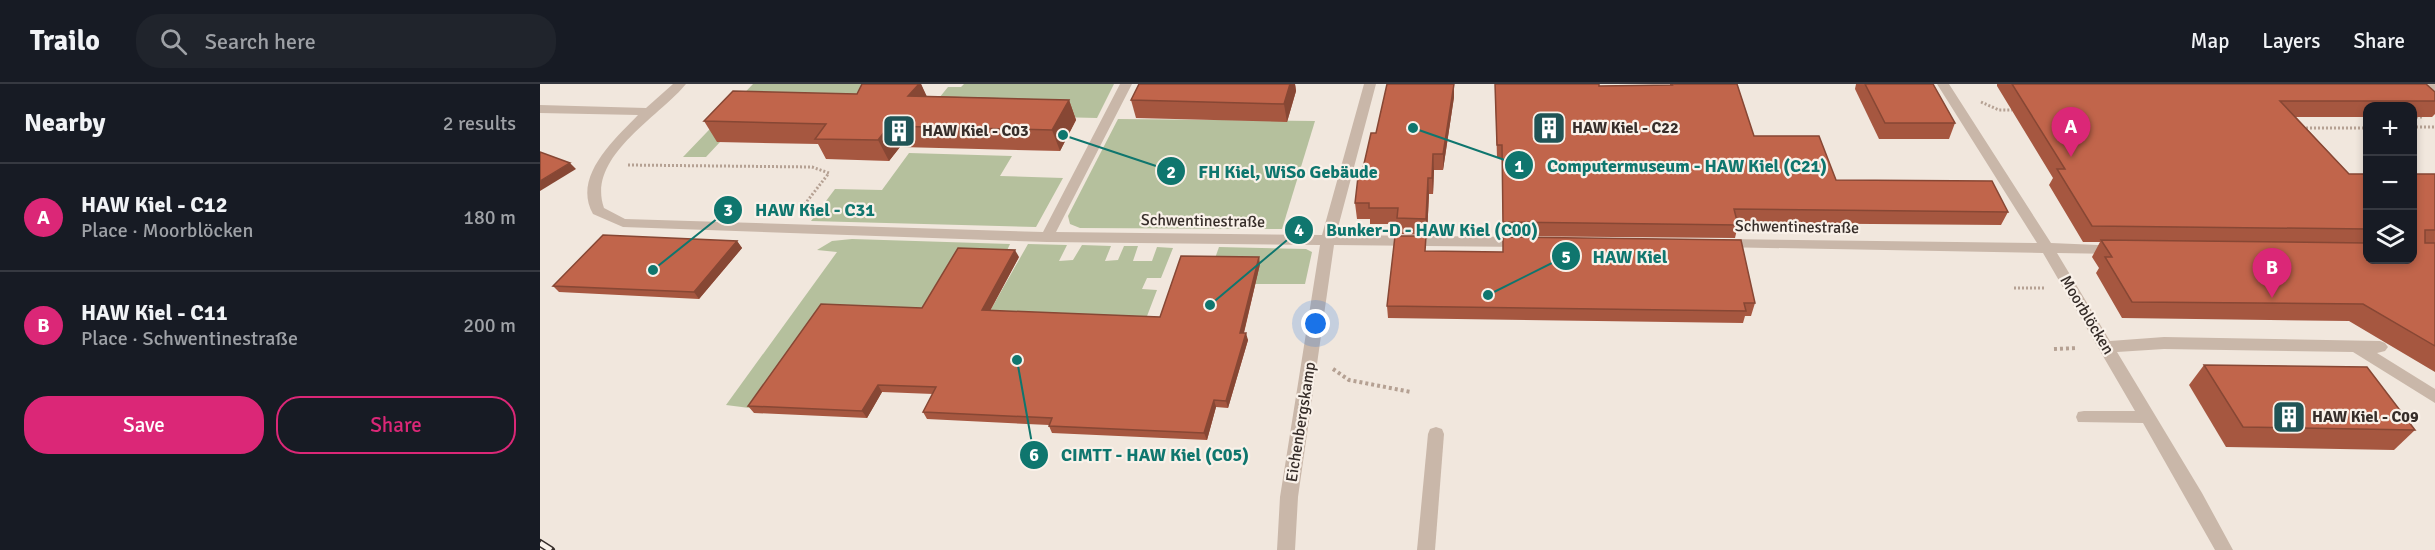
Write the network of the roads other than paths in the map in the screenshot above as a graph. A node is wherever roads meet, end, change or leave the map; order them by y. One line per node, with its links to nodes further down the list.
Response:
1 (680, 84): 8 (street, Schwentinestraße)
2 (1126, 84): 9 (street)
3 (1370, 84): 10 (street, Eichenbergskamp)
4 (1943, 84): 13 (street, Moorblöcken)
5 (2430, 84): 6 (street)
6 (2435, 88)
7 (540, 109): 8 (street)
8 (649, 112): 9 (street, Schwentinestraße)
9 (1047, 237): 10 (street, Schwentinestraße)
10 (1328, 240): 11 (street, Schwentinestraße); 22 (street, Eichenbergskamp)
11 (1532, 242)
12 (1711, 244): 13 (street, Schwentinestraße)
13 (2047, 248): 14 (street, Schwentinestraße); 17 (street, Moorblöcken)
14 (2129, 250)
15 (2355, 346): 16 (street); 17 (street); 18 (street)
16 (2380, 346)
17 (2106, 347): 20 (street, Moorblöcken)
18 (2435, 397)
19 (2084, 417): 20 (street)
20 (2147, 417): 24 (street, Moorblöcken)
21 (1436, 434): 23 (street)
22 (1286, 550)
23 (1426, 550)
24 (2224, 550)

